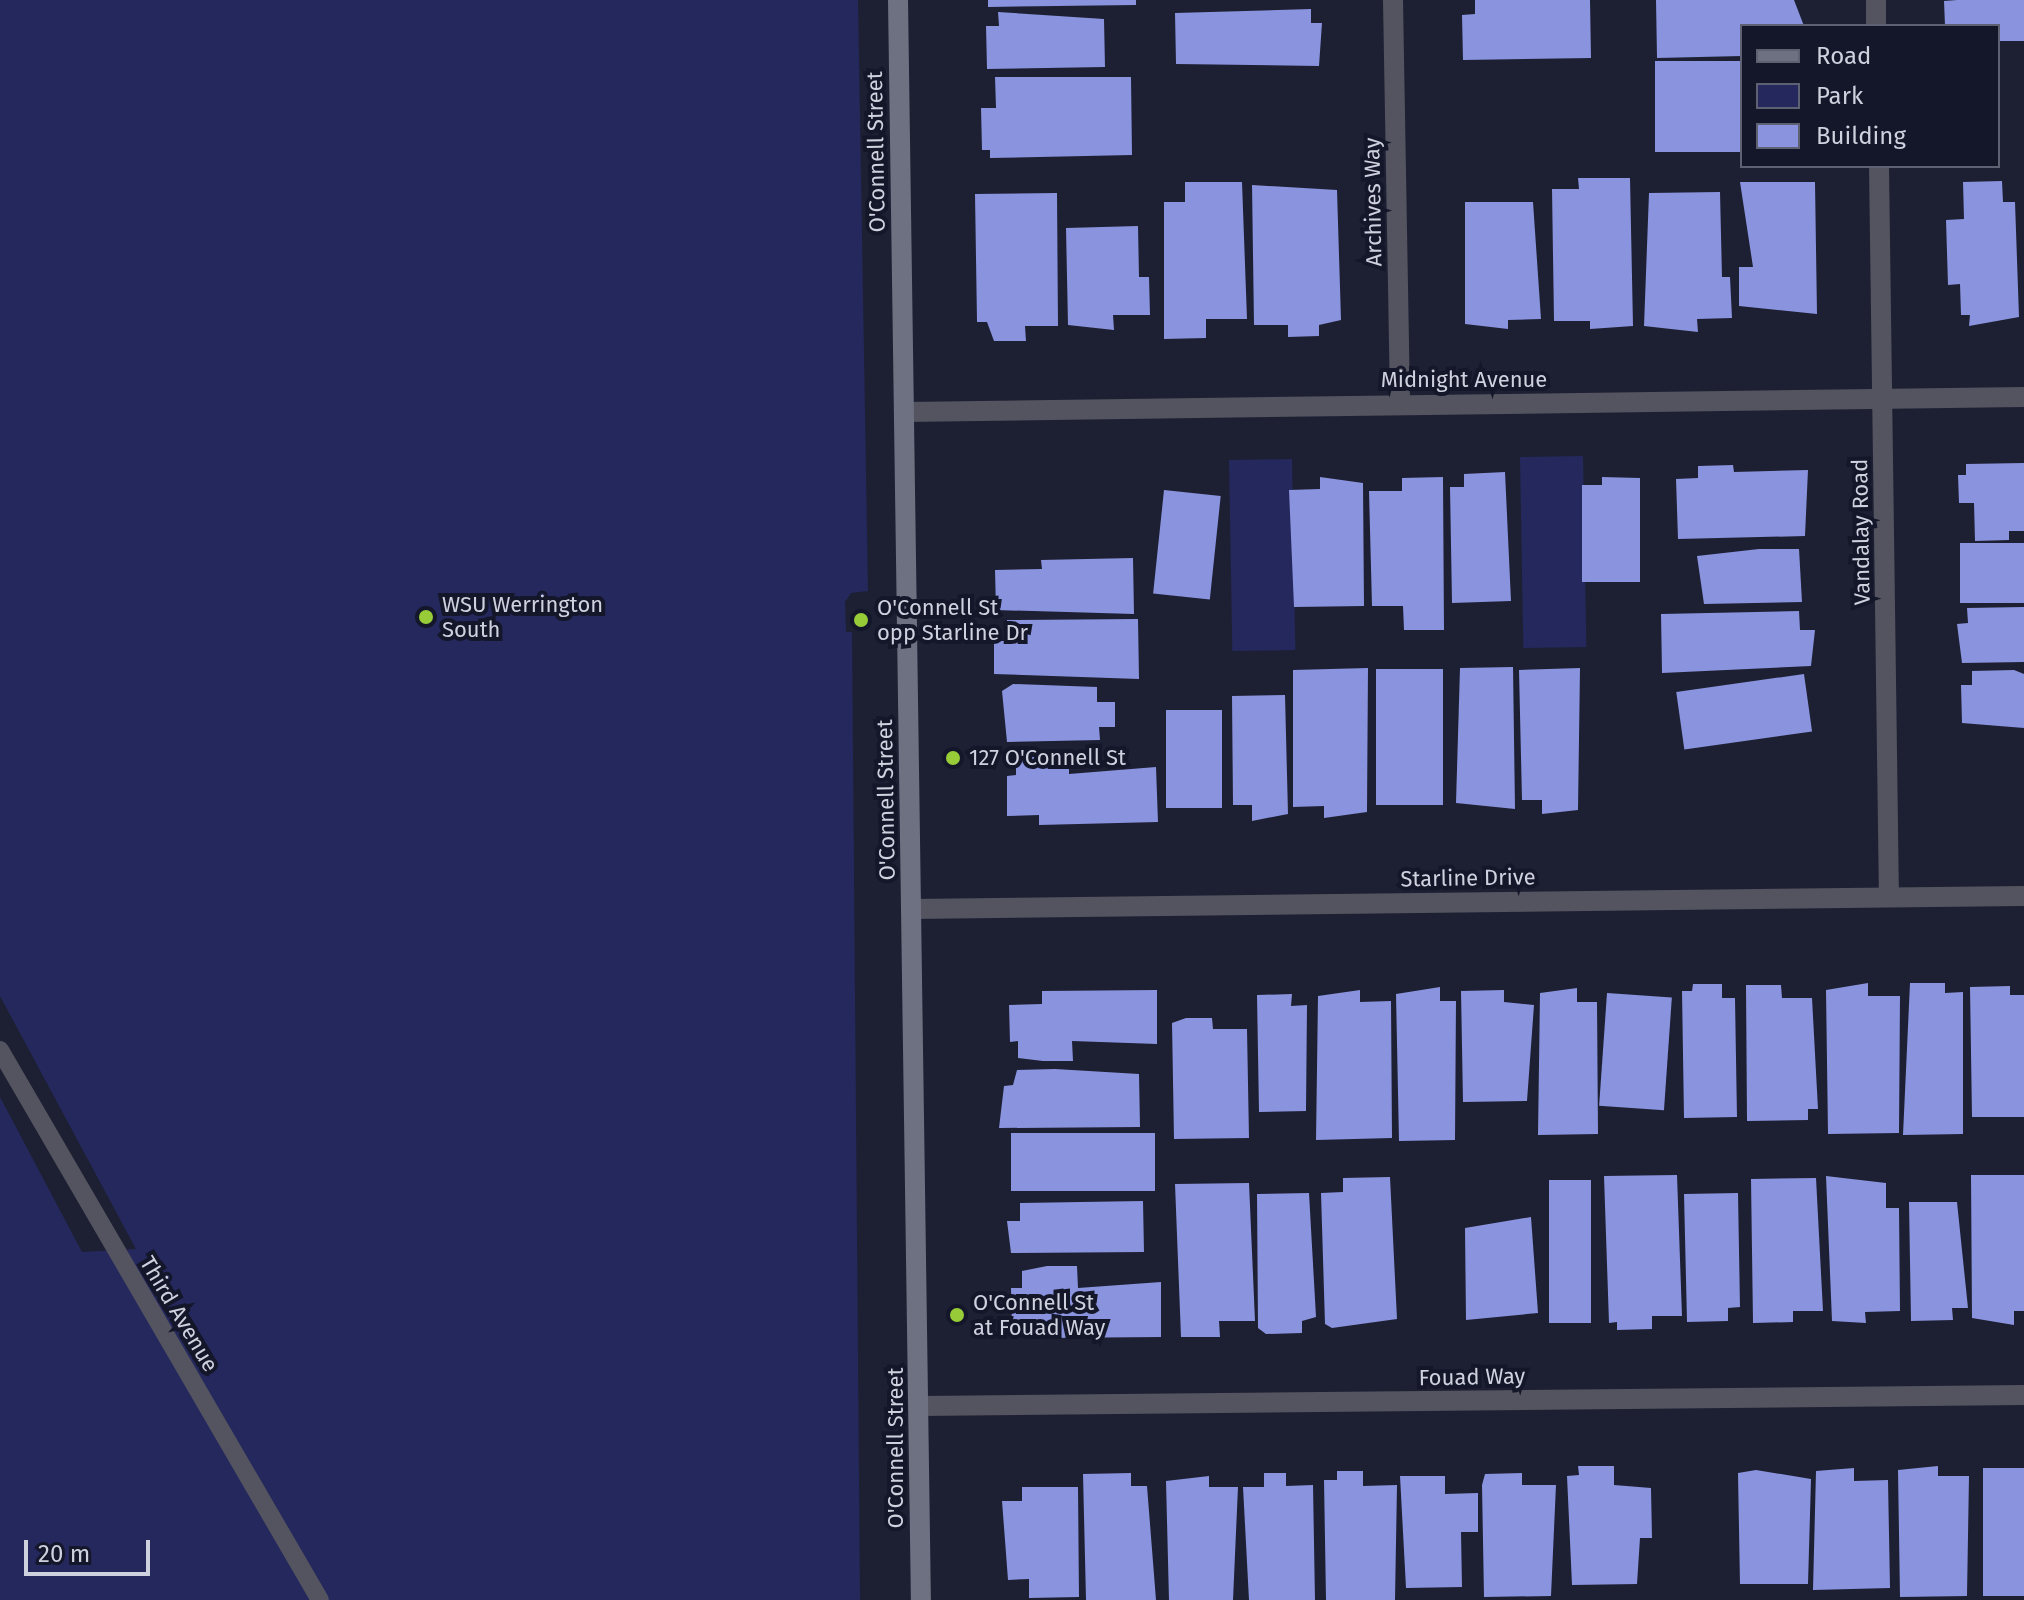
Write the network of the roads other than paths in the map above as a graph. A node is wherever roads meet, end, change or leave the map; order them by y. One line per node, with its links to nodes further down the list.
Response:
1 (898, 0): 9 (street, O'Connell Street)
2 (1393, 0): 8 (street, Archives Way)
3 (1876, 0): 4 (street)
4 (1876, 24)
5 (1879, 168): 7 (street, Vandalay Road)
6 (2024, 397): 7 (street, Midnight Avenue)
7 (1883, 399): 8 (street, Midnight Avenue); 11 (street, Vandalay Road)
8 (1400, 404): 9 (street, Midnight Avenue)
9 (904, 412): 12 (street, O'Connell Street)
10 (2024, 896): 11 (street, Starline Drive)
11 (1889, 897): 12 (street, Starline Drive)
12 (912, 909): 15 (street, O'Connell Street)
13 (0, 1050): 16 (lane, Third Avenue)
14 (2024, 1395): 15 (street, Fouad Way)
15 (921, 1406): 17 (street, O'Connell Street)
16 (320, 1600)
17 (921, 1600)

